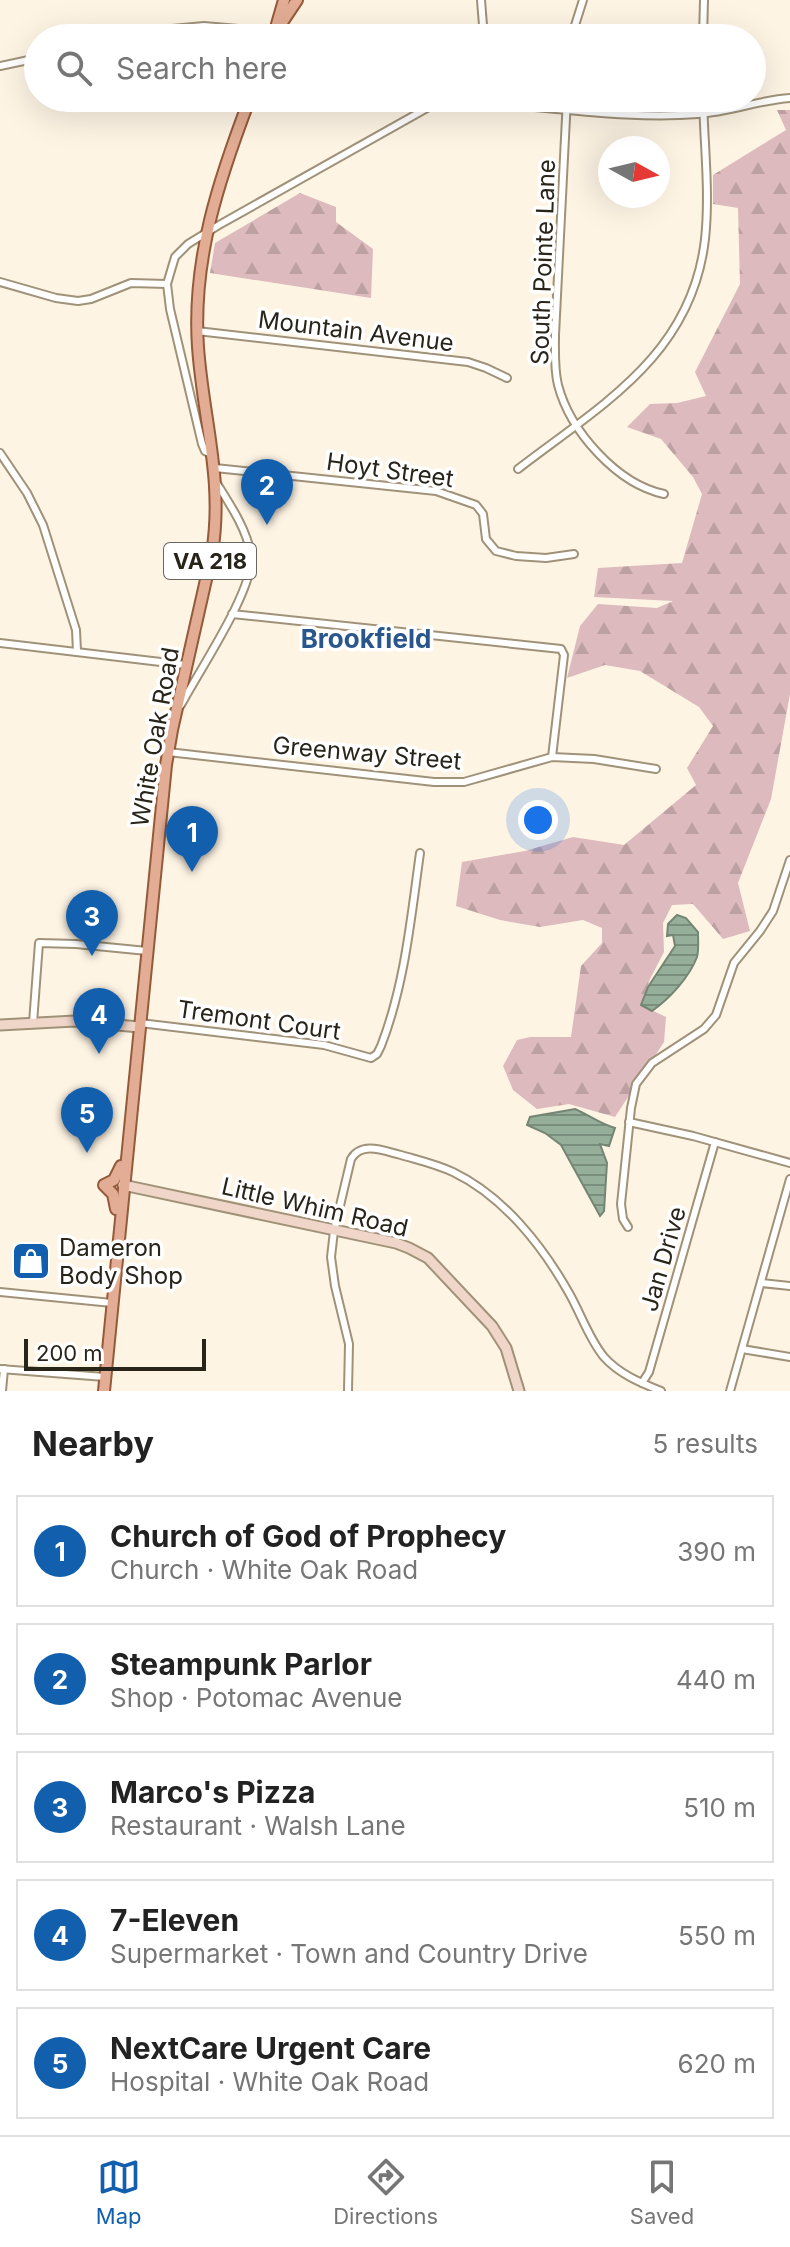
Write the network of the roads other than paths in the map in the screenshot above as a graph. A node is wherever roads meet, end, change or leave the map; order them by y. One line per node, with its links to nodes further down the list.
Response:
1 (284, 0): 6 (main road)
2 (297, 0): 7 (main road)
3 (481, 0): 8 (street)
4 (583, 0): 9 (street)
5 (704, 0): 10 (street)
6 (277, 24)
7 (281, 24)
8 (483, 24)
9 (575, 24)
10 (703, 24)
11 (24, 61): 12 (street)
12 (0, 66)
13 (790, 98): 14 (street)
14 (766, 100)
15 (245, 112): 21 (main road, White Oak Road / VA 218)
16 (420, 112): 21 (street)
17 (566, 112): 26 (street, South Pointe Lane)
18 (608, 112): 20 (street)
19 (713, 112): 20 (street)
20 (704, 114): 26 (street)
21 (206, 233): 23 (street); 24 (main road, White Oak Road / VA 218)
22 (0, 282): 23 (street)
23 (167, 284): 28 (street)
24 (197, 331): 25 (street, Mountain Avenue); 28 (main road, White Oak Road / VA 218)
25 (507, 378)
26 (577, 424): 30 (street); 32 (street, South Pointe Lane)
27 (0, 453): 36 (street)
28 (213, 455): 29 (main road, White Oak Road / VA 218)
29 (215, 468): 31 (main road, White Oak Road / VA 218); 33 (street, Hoyt Street)
30 (518, 469)
31 (216, 482): 34 (street); 37 (main road, White Oak Road / VA 218)
32 (664, 494)
33 (574, 554)
34 (232, 614): 38 (street); 40 (street)
35 (0, 643): 36 (street)
36 (77, 652): 37 (street)
37 (186, 665): 38 (main road, White Oak Road / VA 218)
38 (172, 730): 39 (main road, White Oak Road / VA 218)
39 (168, 752): 40 (street, Greenway Street); 45 (main road, White Oak Road / VA 218)
40 (552, 757): 41 (street, Greenway Street)
41 (656, 769)
42 (420, 853): 48 (street, Tremont Court)
43 (790, 860): 44 (street)
44 (787, 882): 49 (street)
45 (147, 951): 46 (street); 48 (main road, White Oak Road / VA 218)
46 (33, 1023): 47 (street); 48 (street)
47 (0, 1025)
48 (140, 1025): 50 (main road, White Oak Road / VA 218)
49 (629, 1122): 51 (street); 56 (street)
50 (128, 1139): 54 (main road, White Oak Road / VA 218); 55 (main road)
51 (715, 1142): 52 (street); 66 (street, Jan Drive)
52 (790, 1163)
53 (790, 1179): 58 (street)
54 (123, 1185): 55 (main road, White Oak Road / VA 218); 57 (street, Little Whim Road)
55 (119, 1227): 61 (main road, White Oak Road / VA 218)
56 (628, 1227)
57 (334, 1231): 66 (street); 69 (street); 70 (street, Little Whim Road)
58 (761, 1283): 59 (street); 62 (street)
59 (790, 1286)
60 (0, 1292): 61 (street)
61 (112, 1303): 65 (main road, White Oak Road / VA 218)
62 (742, 1349): 63 (street); 72 (street)
63 (790, 1357)
64 (2, 1369): 65 (street); 67 (street)
65 (105, 1377): 68 (main road, White Oak Road / VA 218)
66 (642, 1383): 71 (street)
67 (2, 1391)
68 (104, 1391)
69 (348, 1391)
70 (519, 1391)
71 (661, 1391)
72 (730, 1391)

